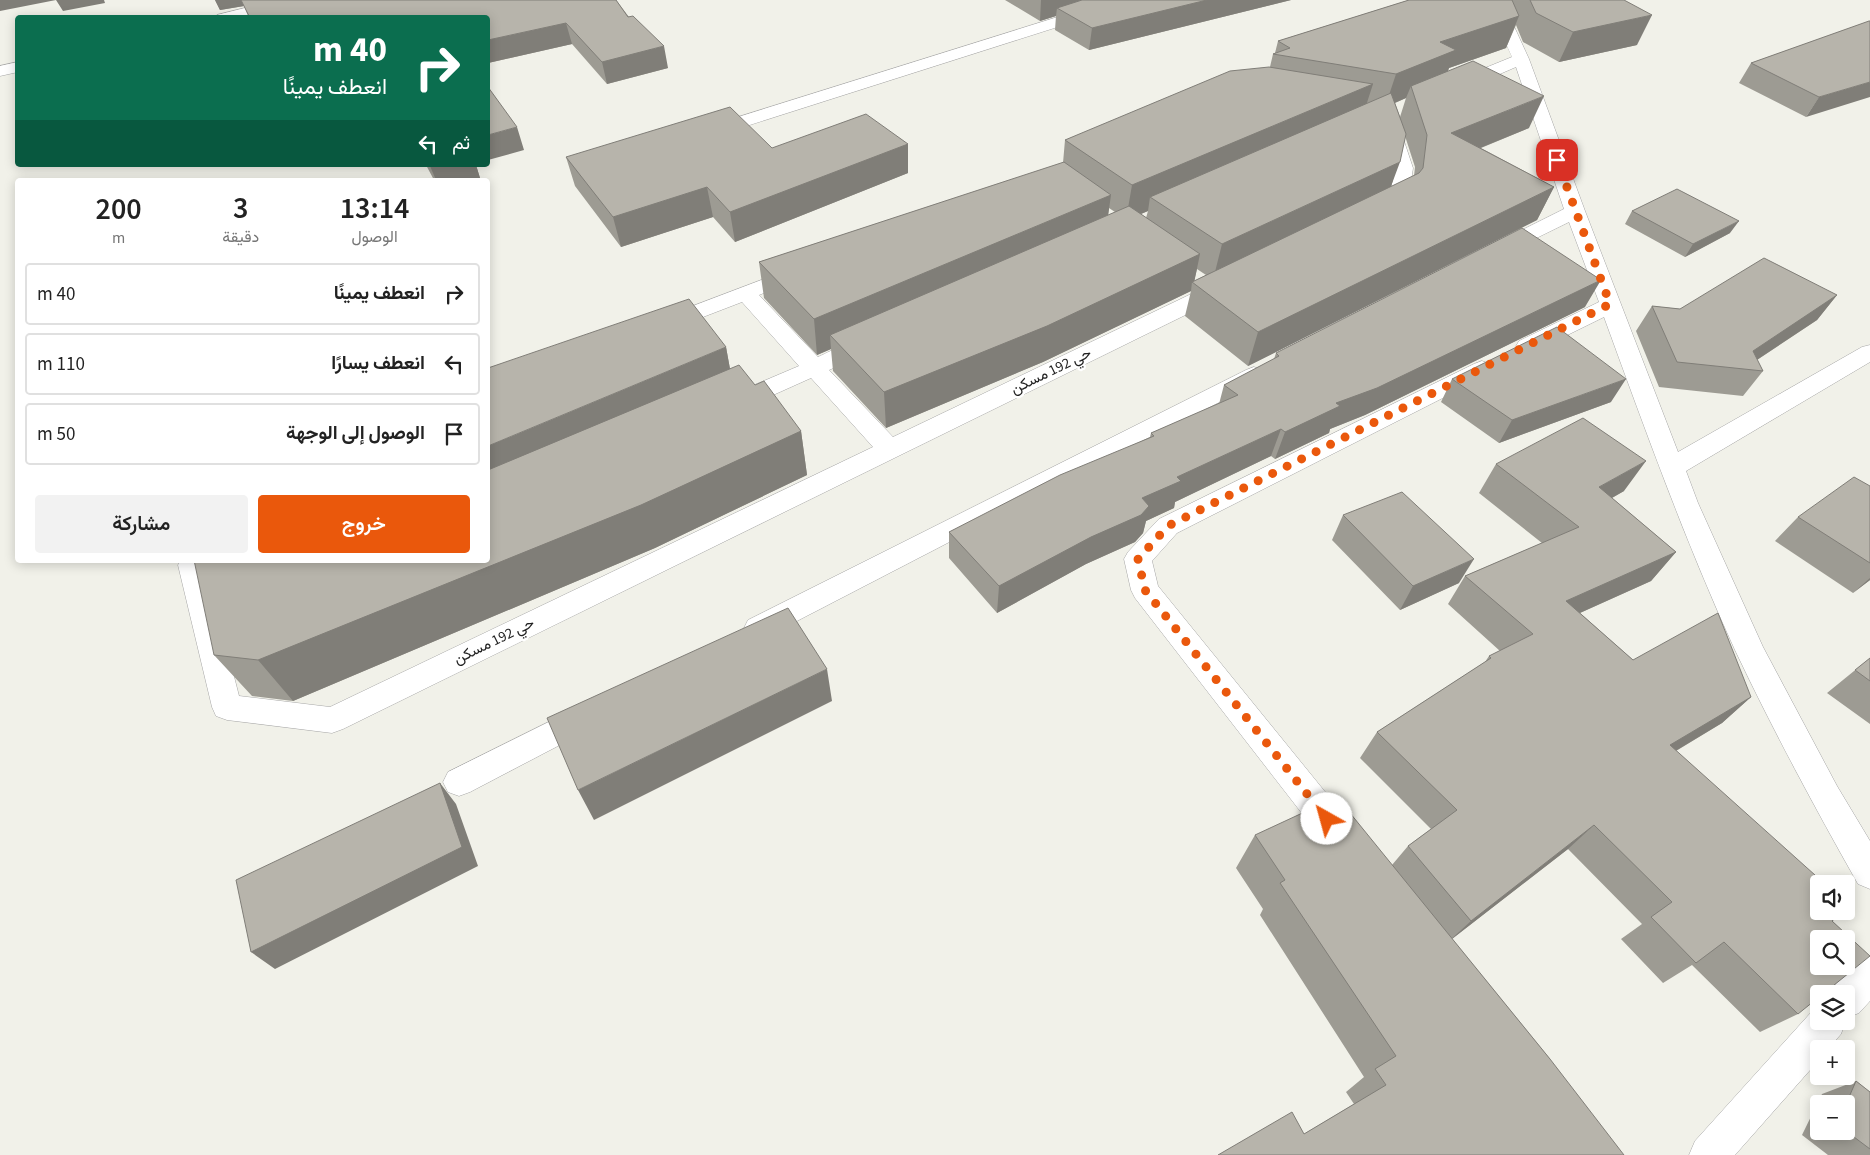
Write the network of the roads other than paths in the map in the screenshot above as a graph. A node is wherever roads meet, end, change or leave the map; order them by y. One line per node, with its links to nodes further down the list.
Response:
1 (296, 0): 4 (street)
2 (1128, 0): 10 (street)
3 (1494, 0): 5 (street)
4 (235, 15)
5 (1521, 59): 8 (street); 11 (street)
6 (15, 67): 7 (street)
7 (0, 71)
8 (1441, 93)
9 (1385, 115): 12 (street)
10 (696, 136)
11 (1575, 210): 13 (street); 17 (street)
12 (1363, 219)
13 (1477, 260)
14 (817, 264): 16 (street)
15 (1240, 280): 24 (street, حي 192 مسكن)
16 (745, 293): 18 (street); 22 (street)
17 (1610, 304): 25 (street); 30 (street)
18 (644, 334)
19 (885, 337): 22 (street)
20 (1870, 352): 25 (street)
21 (1274, 365): 27 (street)
22 (814, 368): 23 (street); 24 (street)
23 (714, 412)
24 (889, 449): 26 (street, حي 192 مسكن)
25 (1672, 468): 31 (street)
26 (194, 563)
27 (733, 641)
28 (609, 705): 29 (street)
29 (459, 782)
30 (1354, 853)
31 (1870, 873)
32 (1870, 974): 33 (street)
33 (1855, 990)
34 (1820, 1030): 35 (street)
35 (1708, 1155)

